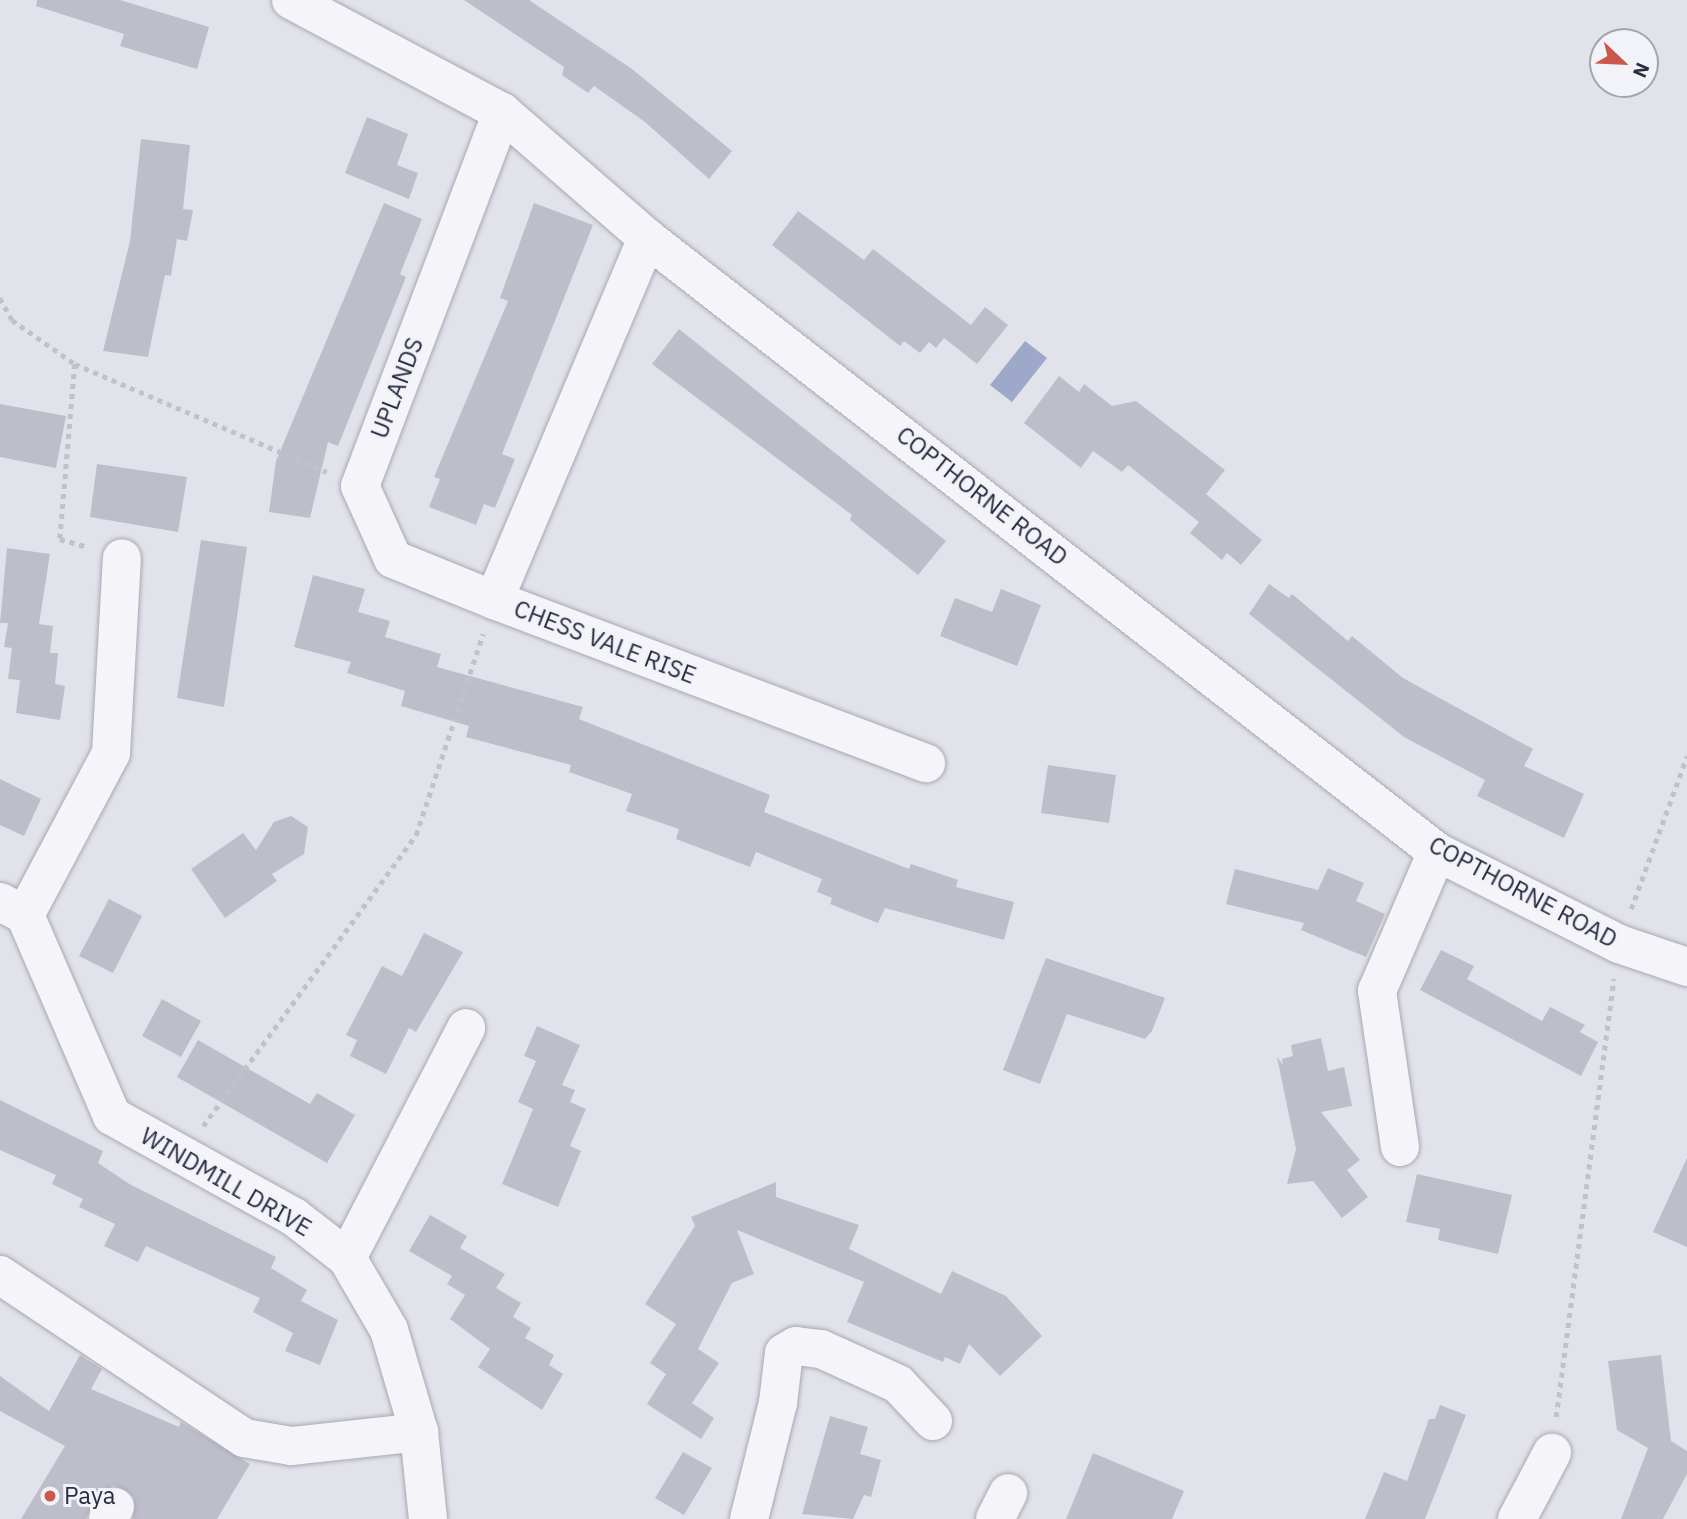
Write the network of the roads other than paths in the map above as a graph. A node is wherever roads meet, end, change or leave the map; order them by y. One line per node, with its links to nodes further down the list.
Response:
1 (291, 0): 2 (street, COPTHORNE ROAD)
2 (502, 113): 3 (street, COPTHORNE ROAD); 5 (street, UPLANDS)
3 (647, 238): 5 (street, CHESS VALE RISE); 7 (street, COPTHORNE ROAD)
4 (122, 558): 8 (street)
5 (494, 600): 6 (street, CHESS VALE RISE)
6 (926, 763)
7 (1437, 852): 9 (street, COPTHORNE ROAD); 11 (street)
8 (13, 908): 12 (street, WINDMILL DRIVE)
9 (1687, 967)
10 (466, 1028): 12 (street)
11 (1400, 1147)
12 (347, 1258): 15 (street, WINDMILL DRIVE)
13 (0, 1275): 15 (street)
14 (933, 1421): 18 (street)
15 (419, 1432): 17 (street, WINDMILL DRIVE)
16 (1552, 1453): 19 (street)
17 (428, 1519)
18 (750, 1519)
19 (1517, 1519)

